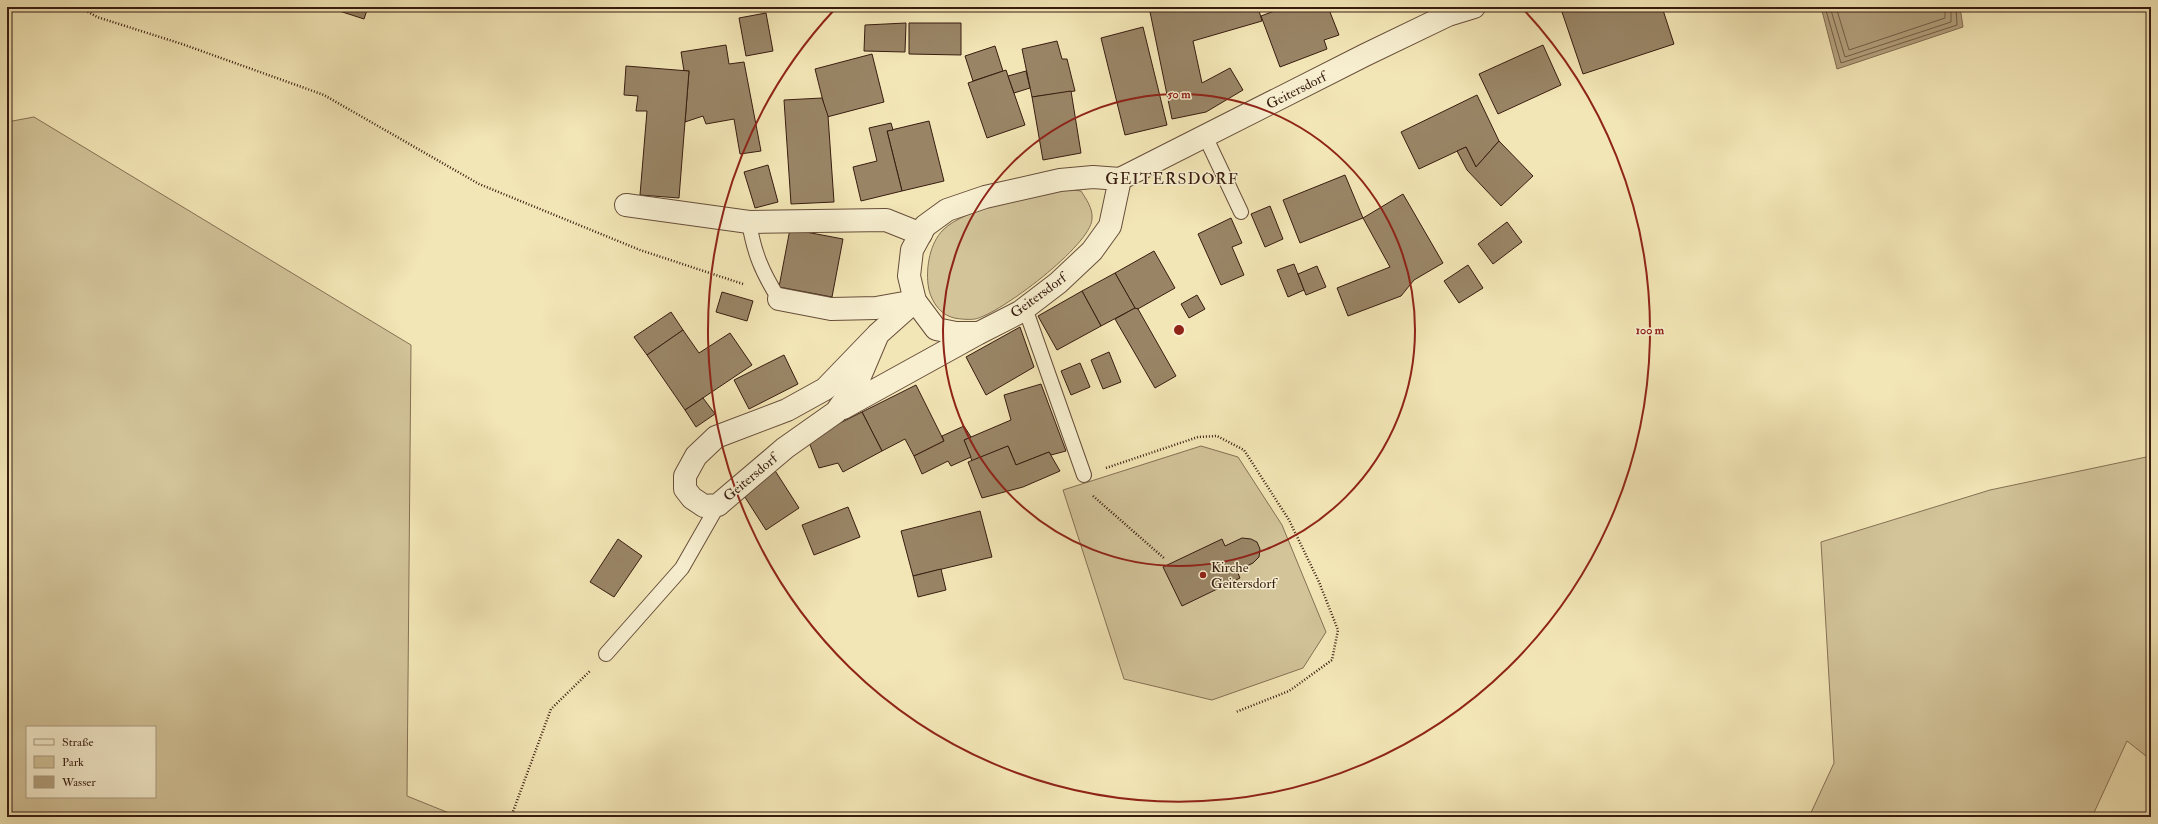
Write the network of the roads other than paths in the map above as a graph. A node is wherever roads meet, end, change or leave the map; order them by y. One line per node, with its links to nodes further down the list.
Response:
1 (1474, 7): 2 (street, Geitersdorf)
2 (1205, 136): 3 (street, Geitersdorf); 5 (lane)
3 (1120, 179): 7 (street, Geitersdorf); 10 (street, Geitersdorf)
4 (626, 205): 6 (street)
5 (1241, 212)
6 (749, 222): 7 (street); 8 (lane)
7 (921, 234): 9 (street, Geitersdorf)
8 (779, 298): 9 (street)
9 (915, 301): 11 (street, Geitersdorf); 12 (street, Geitersdorf)
10 (1025, 308): 11 (street, Geitersdorf); 14 (lane)
11 (979, 333): 13 (street)
12 (878, 334): 13 (street, Geitersdorf); 15 (street, Geitersdorf)
13 (836, 412): 15 (street, Geitersdorf)
14 (1084, 476)
15 (718, 505): 16 (lane)
16 (606, 654)

